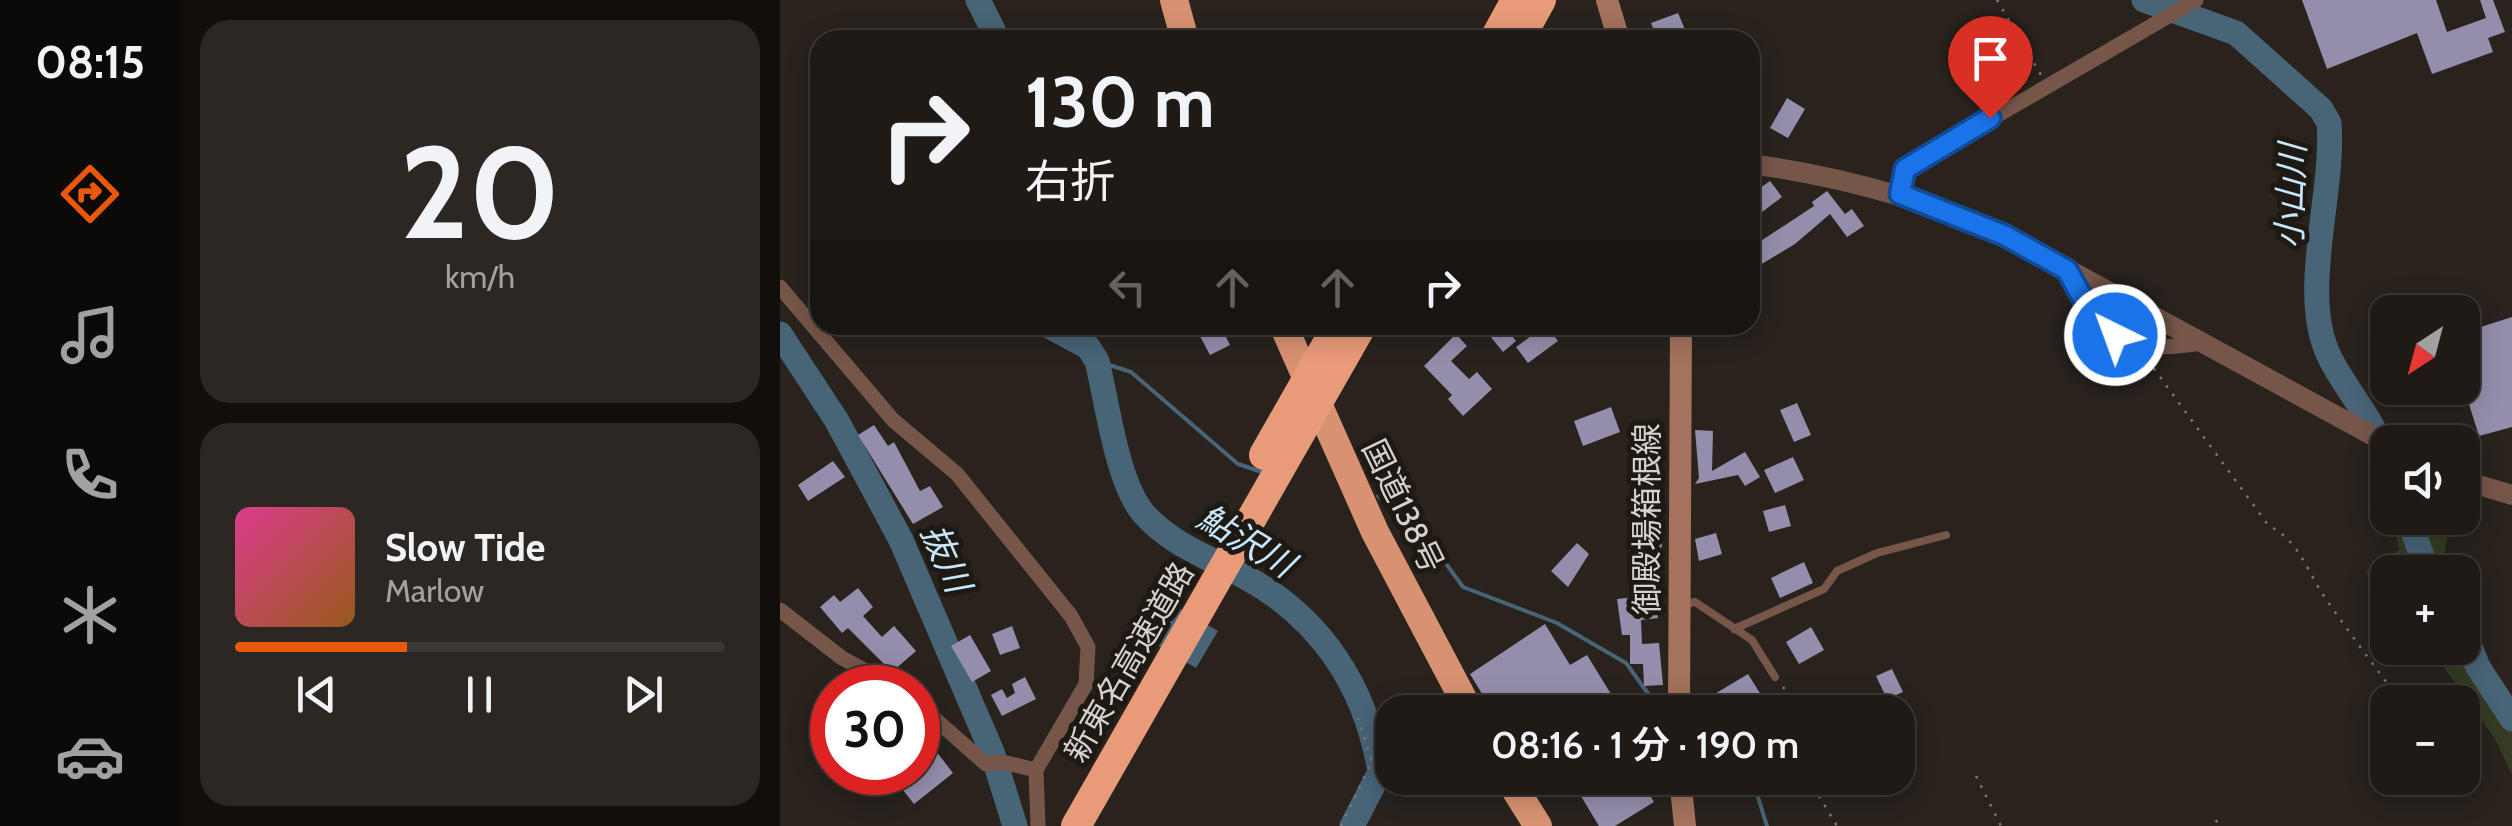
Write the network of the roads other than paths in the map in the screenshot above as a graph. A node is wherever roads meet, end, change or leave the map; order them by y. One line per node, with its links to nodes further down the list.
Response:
1 (1174, 0): 6 (highway)
2 (1516, 0): 7 (highway)
3 (1541, 0): 8 (highway)
4 (1608, 0): 9 (main road)
5 (2196, 0): 11 (street)
6 (1182, 30)
7 (1500, 30)
8 (1524, 30)
9 (1616, 30)
10 (1760, 165): 11 (street)
11 (1900, 194): 12 (street)
12 (2067, 270): 20 (street); 20 (street)
13 (780, 287): 14 (street)
14 (810, 322)
15 (821, 335): 33 (street)
16 (1287, 335): 30 (highway, 国道138号)
17 (1332, 335): 37 (highway, 新東名高速道路, bridge)
18 (1356, 335): 38 (highway, 新東名高速道路, bridge)
19 (1681, 335): 25 (main road, 御殿場箱根線)
20 (2200, 344): 21 (street)
21 (2370, 434)
22 (2480, 485): 23 (street)
23 (2512, 495)
24 (1946, 536): 27 (lane)
25 (1679, 606): 27 (lane); 31 (main road, 御殿場箱根線)
26 (780, 610): 28 (street)
27 (1734, 629): 29 (lane)
28 (855, 665)
29 (1775, 678)
30 (1461, 695)
31 (1680, 695)
32 (940, 721): 33 (street)
33 (1036, 770): 36 (street)
34 (1519, 795): 39 (highway)
35 (1682, 795): 40 (main road)
36 (1038, 826)
37 (1052, 826)
38 (1076, 826)
39 (1538, 826)
40 (1685, 826)

